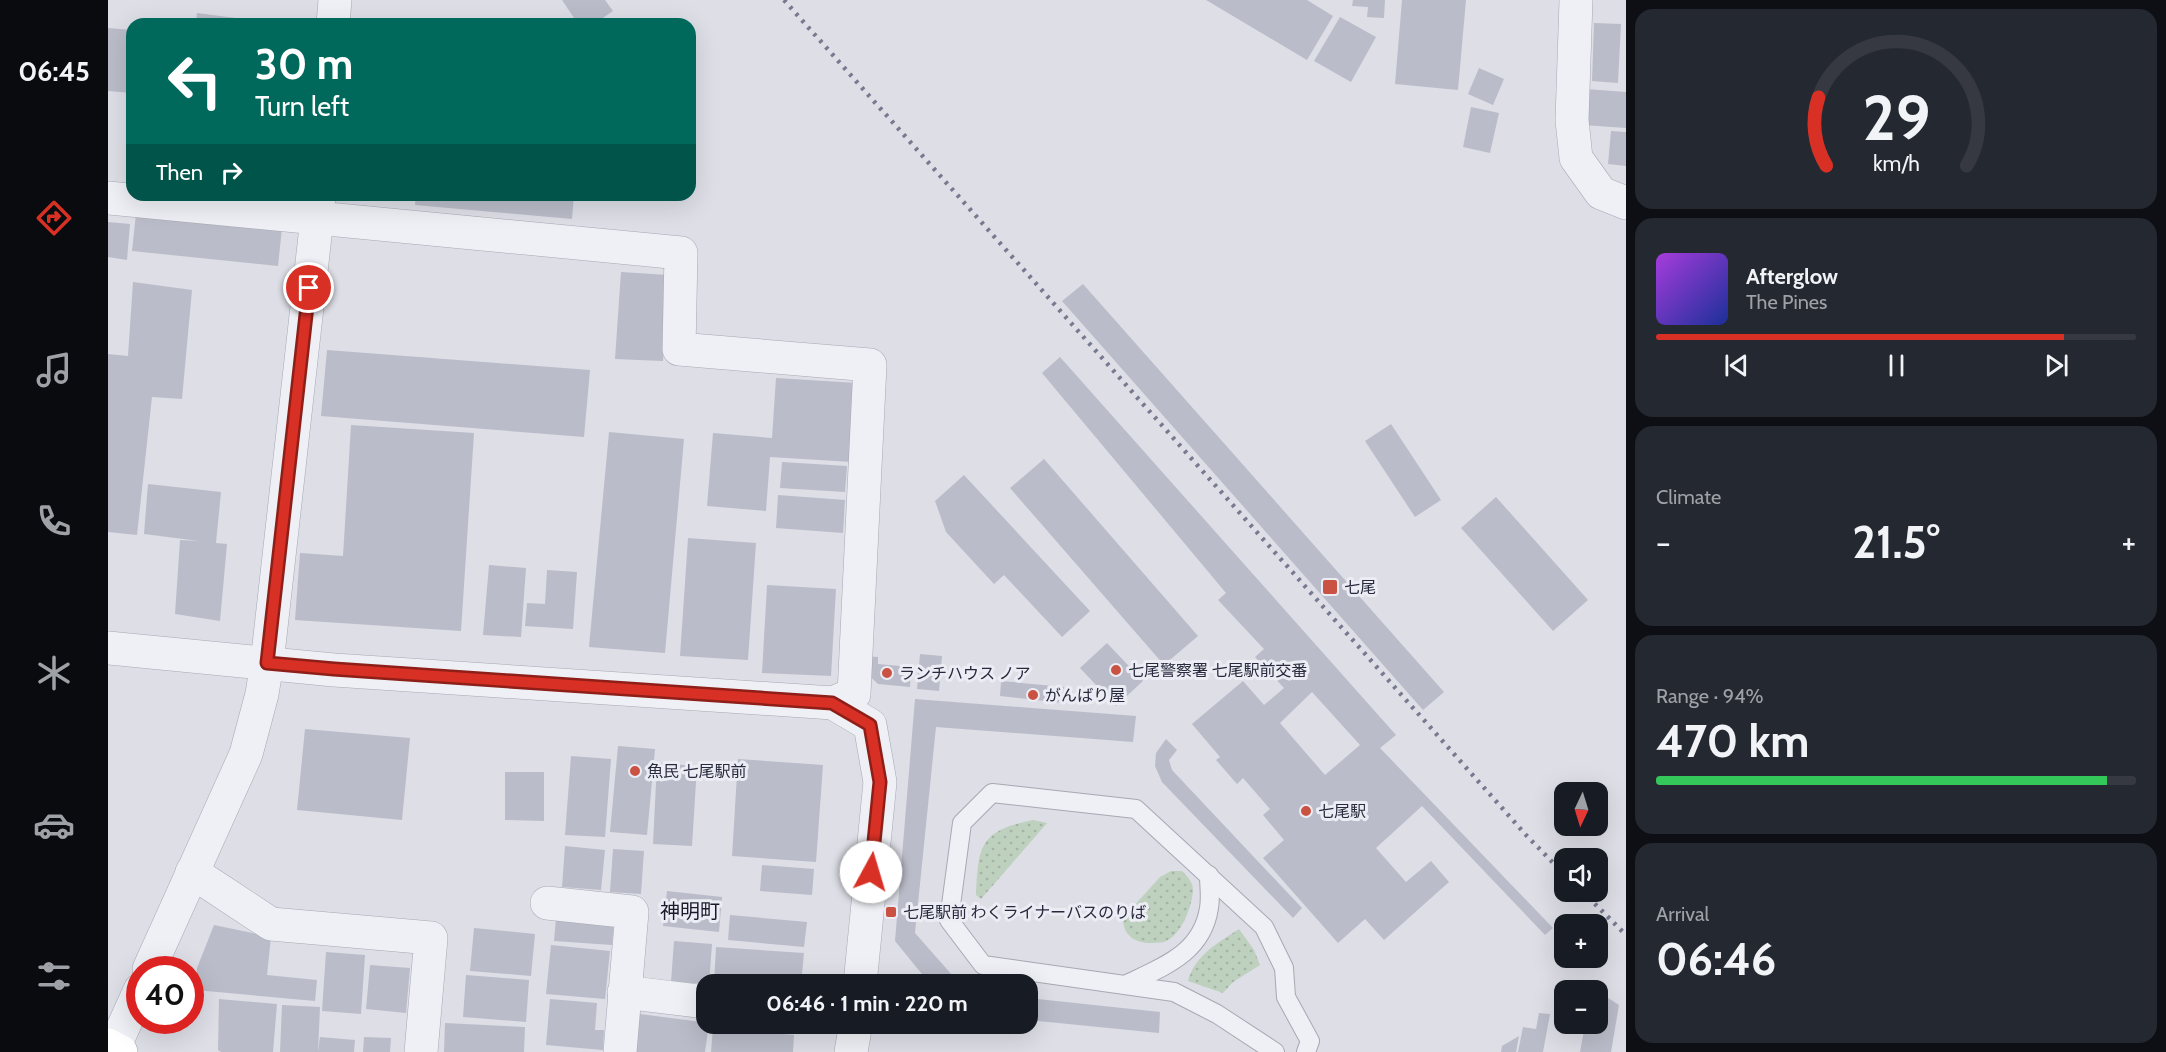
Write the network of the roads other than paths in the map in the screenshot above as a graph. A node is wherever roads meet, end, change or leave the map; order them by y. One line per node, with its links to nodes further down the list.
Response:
1 (335, 0): 3 (street)
2 (1576, 0): 7 (street)
3 (334, 18)
4 (108, 198): 5 (street)
5 (126, 199)
6 (187, 201): 8 (street)
7 (1626, 203)
8 (318, 206): 10 (street); 11 (street)
9 (108, 648): 10 (street)
10 (267, 663): 11 (street); 12 (street)
11 (832, 703): 16 (street)
12 (192, 872): 15 (street); 23 (street)
13 (1209, 875): 17 (lane); 17 (lane); 27 (lane)
14 (547, 903): 18 (street)
15 (155, 956)
16 (861, 974)
17 (1125, 985): 26 (lane)
18 (624, 992): 19 (street); 24 (street)
19 (696, 1001)
20 (126, 1022): 22 (street)
21 (854, 1034): 25 (street)
22 (114, 1049)
23 (421, 1052)
24 (620, 1052)
25 (851, 1052)
26 (1275, 1052)
27 (1306, 1052)

